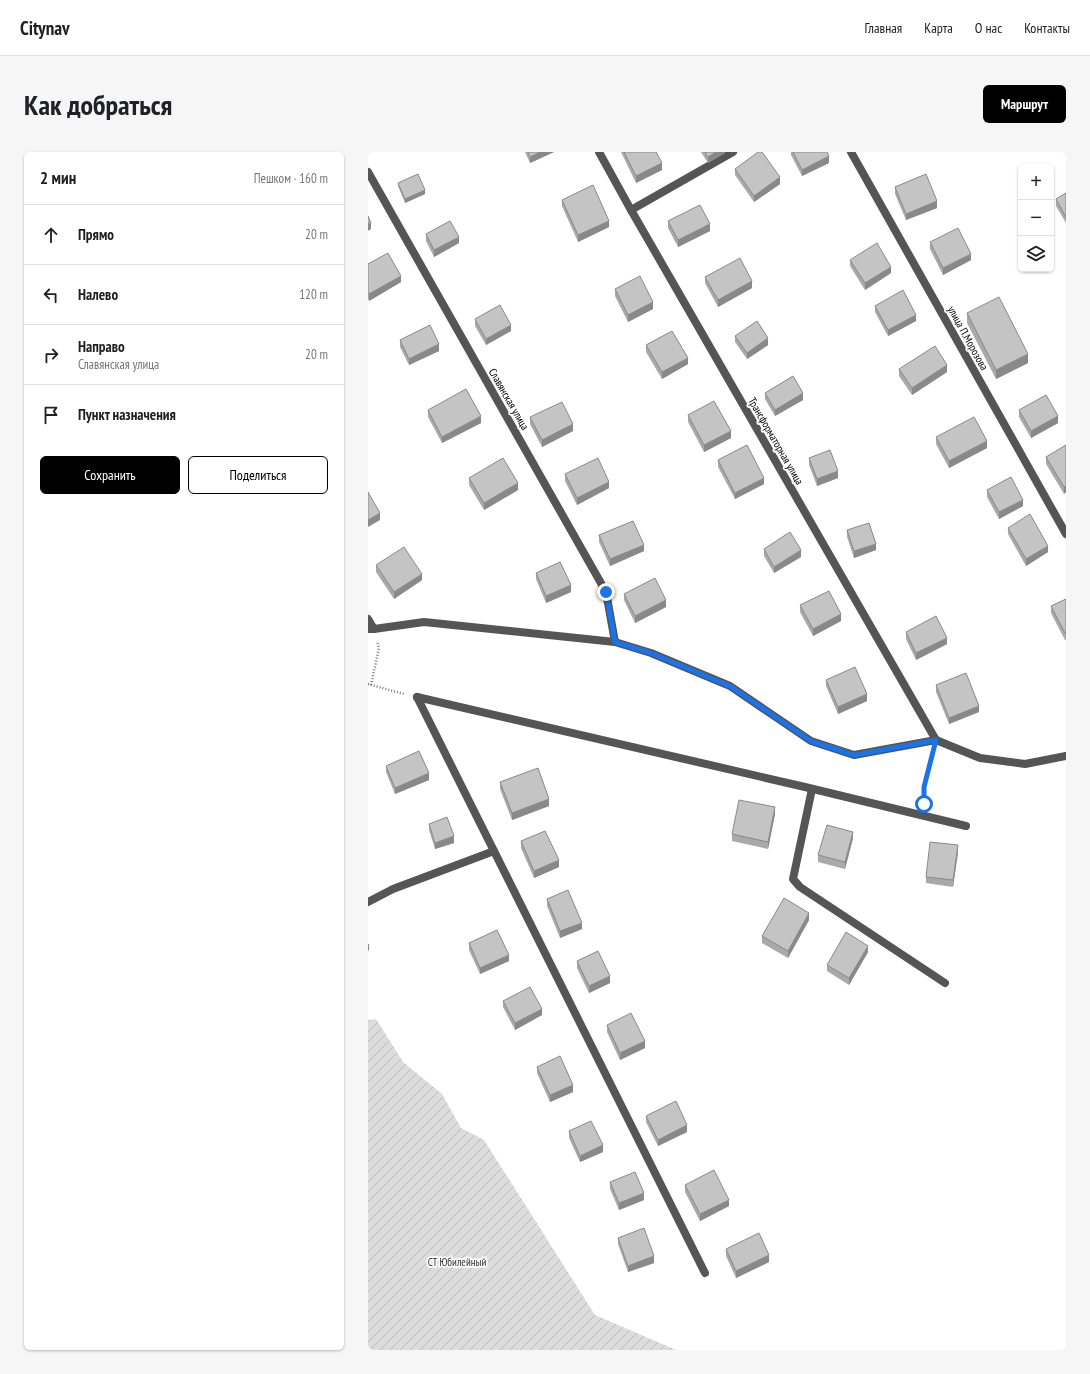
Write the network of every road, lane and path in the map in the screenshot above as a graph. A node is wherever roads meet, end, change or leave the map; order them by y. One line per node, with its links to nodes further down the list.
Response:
1 (599, 152): 5 (street, Трансформаторная улица)
2 (733, 152): 5 (street)
3 (851, 152): 6 (street, улица П.Морозова)
4 (368, 172): 9 (street, Славянская улица)
5 (631, 210): 13 (street, Трансформаторная улица)
6 (1066, 534)
7 (368, 619): 8 (street)
8 (371, 629): 9 (street)
9 (615, 642): 13 (street)
10 (379, 648): 11 (path)
11 (370, 684): 12 (path)
12 (417, 697): 15 (street); 18 (street)
13 (936, 740): 14 (street); 16 (path)
14 (1066, 756)
15 (812, 789): 17 (street); 20 (street)
16 (924, 804)
17 (966, 826)
18 (494, 851): 19 (street); 21 (street)
19 (368, 902)
20 (945, 983)
21 (706, 1273)

